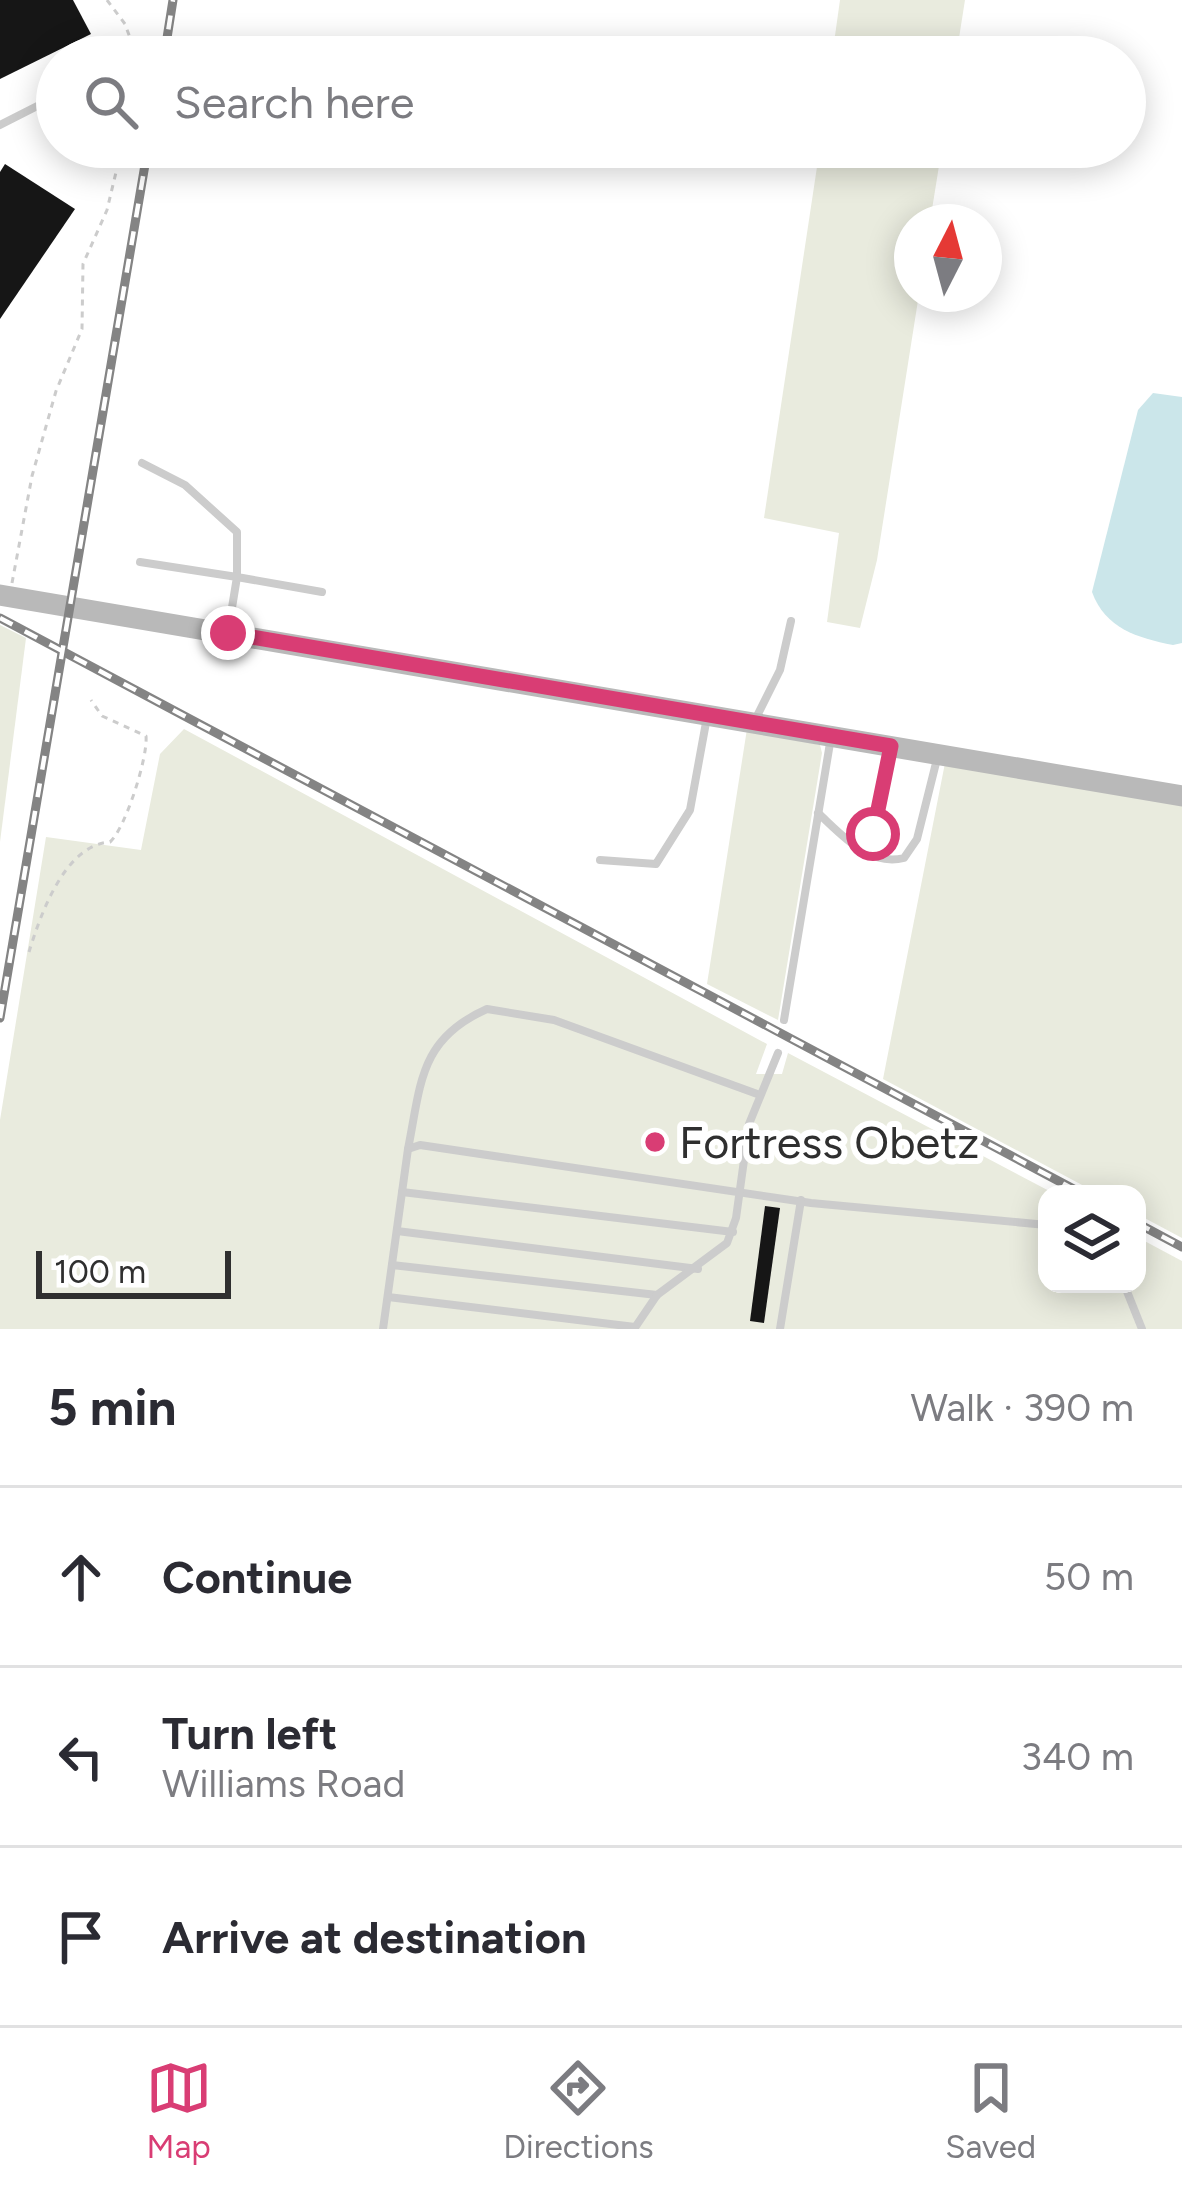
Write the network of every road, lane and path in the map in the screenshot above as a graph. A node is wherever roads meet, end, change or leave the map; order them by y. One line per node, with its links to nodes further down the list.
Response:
1 (106, 0): 2 (path)
2 (131, 36)
3 (36, 107): 4 (lane)
4 (0, 125)
5 (117, 168): 10 (path)
6 (142, 463): 8 (lane)
7 (140, 562): 8 (lane)
8 (237, 577): 9 (lane); 12 (lane)
9 (322, 592)
10 (4, 595): 12 (main road)
11 (790, 622): 15 (lane)
12 (228, 633): 14 (main road)
13 (91, 700): 23 (path)
14 (707, 716): 15 (main road); 22 (lane)
15 (753, 723): 16 (main road)
16 (831, 736): 17 (main road); 20 (lane)
17 (891, 746): 18 (main road); 21 (lane)
18 (938, 754): 19 (main road); 21 (lane)
19 (1182, 796)
20 (818, 813): 21 (lane); 24 (lane)
21 (866, 852)
22 (600, 860)
23 (28, 952)
24 (784, 1020)
25 (778, 1053): 26 (lane)
26 (760, 1095): 27 (lane); 28 (lane)
27 (408, 1149): 28 (lane); 29 (lane)
28 (740, 1189): 30 (lane); 33 (lane)
29 (402, 1192): 32 (lane); 33 (lane)
30 (801, 1201): 31 (lane); 41 (lane)
31 (1038, 1224)
32 (397, 1231): 34 (lane); 35 (lane)
33 (733, 1232): 35 (lane)
34 (392, 1265): 37 (lane); 38 (lane)
35 (698, 1269): 37 (lane)
36 (1128, 1293): 42 (lane)
37 (657, 1295): 39 (lane)
38 (388, 1297): 39 (lane); 40 (lane)
39 (634, 1328)
40 (383, 1329)
41 (780, 1329)
42 (1142, 1329)

